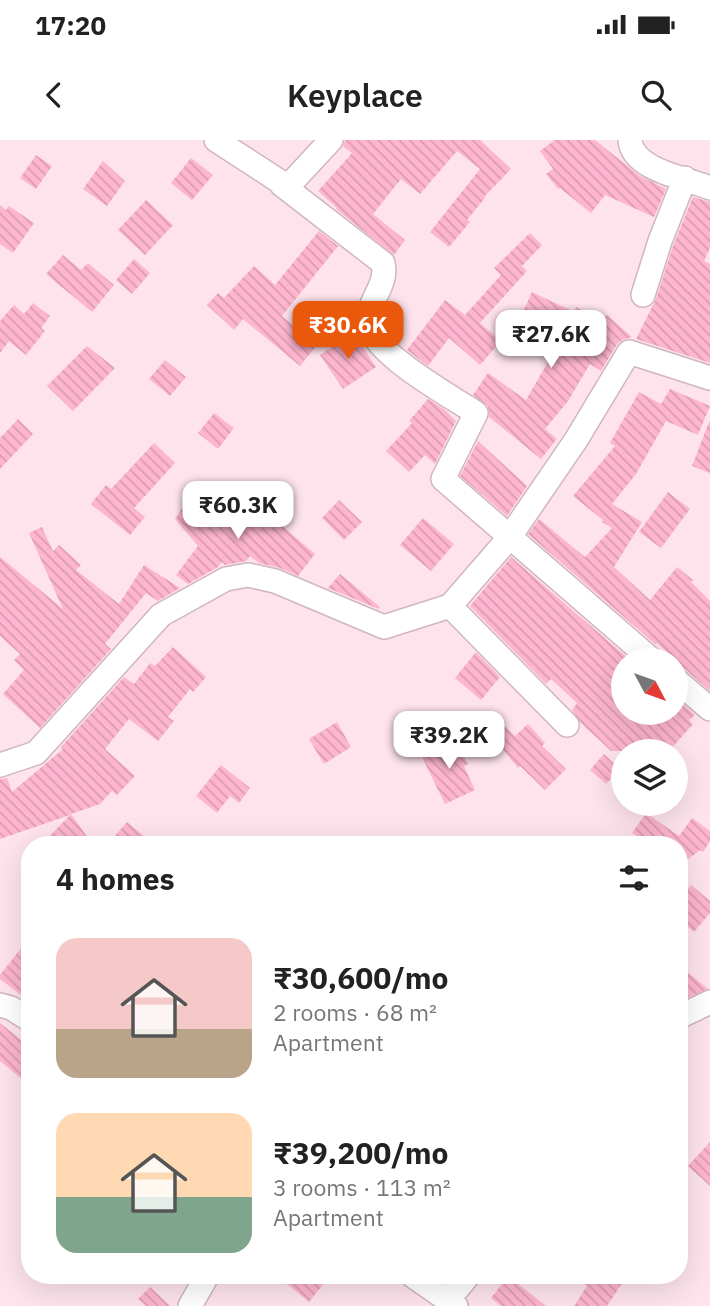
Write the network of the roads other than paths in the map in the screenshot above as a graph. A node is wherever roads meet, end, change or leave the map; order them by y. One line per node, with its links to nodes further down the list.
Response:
1 (216, 140): 5 (street)
2 (331, 140): 5 (street)
3 (630, 140): 4 (street)
4 (685, 178): 6 (street); 7 (street)
5 (282, 185): 9 (street)
6 (710, 188)
7 (643, 295)
8 (710, 378): 9 (street)
9 (509, 538): 10 (street); 11 (street)
10 (450, 606): 14 (street); 15 (street)
11 (638, 648)
12 (688, 690): 13 (street)
13 (710, 709)
14 (567, 726)
15 (0, 765)
16 (710, 1002): 18 (street)
17 (0, 1005): 19 (street)
18 (688, 1013)
19 (21, 1015)
20 (202, 1284): 24 (street)
21 (425, 1284): 23 (street)
22 (463, 1284): 23 (street)
23 (452, 1303)
24 (190, 1306)

